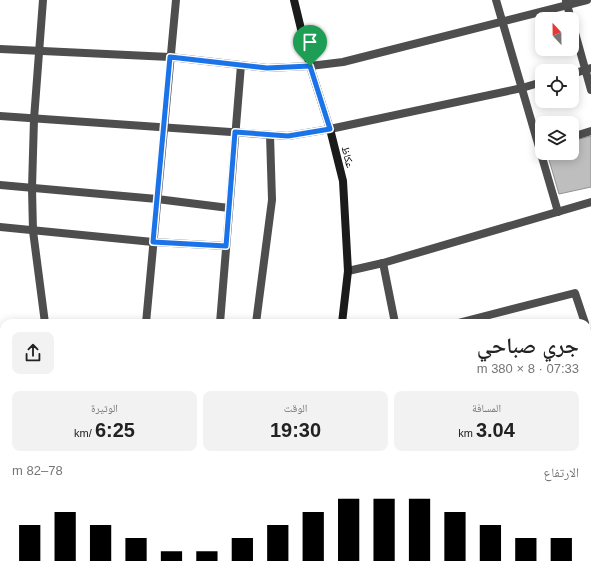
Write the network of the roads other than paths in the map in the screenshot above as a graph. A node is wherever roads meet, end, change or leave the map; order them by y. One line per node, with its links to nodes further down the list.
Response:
1 (43, 0): 11 (street)
2 (176, 0): 12 (street)
3 (294, 0): 14 (street, عكاظ)
4 (496, 0): 8 (street)
5 (587, 0): 6 (street)
6 (567, 2): 7 (street); 8 (street)
7 (570, 12)
8 (502, 21): 14 (street); 17 (street)
9 (579, 41): 15 (street)
10 (0, 49): 11 (street)
11 (38, 51): 12 (street); 20 (street)
12 (170, 57): 13 (street); 21 (street)
13 (241, 65): 14 (street); 25 (street)
14 (310, 66): 23 (street, عكاظ)
15 (588, 69): 18 (street)
16 (535, 84): 17 (street)
17 (522, 88): 22 (street); 23 (street)
18 (591, 90)
19 (0, 116): 20 (street)
20 (34, 118): 21 (street); 30 (street)
21 (164, 127): 25 (street); 31 (street)
22 (535, 128)
23 (330, 129): 26 (street); 40 (street, عكاظ)
24 (591, 131): 27 (street)
25 (235, 132): 26 (street); 33 (street)
26 (270, 134): 44 (street)
27 (579, 135)
28 (544, 160): 34 (street)
29 (0, 185): 30 (street)
30 (32, 188): 31 (street); 36 (street)
31 (157, 199): 33 (street); 37 (street)
32 (591, 202): 34 (street)
33 (229, 208): 38 (street)
34 (558, 212): 39 (street)
35 (0, 227): 36 (street)
36 (33, 231): 37 (street); 41 (street)
37 (153, 242): 38 (street); 42 (street)
38 (226, 246): 43 (street)
39 (383, 263): 40 (street); 46 (street)
40 (348, 271): 45 (street, عكاظ)
41 (45, 319)
42 (146, 319)
43 (220, 319)
44 (257, 319)
45 (342, 319)
46 (394, 319)
47 (490, 319): 48 (street)
48 (584, 319)

